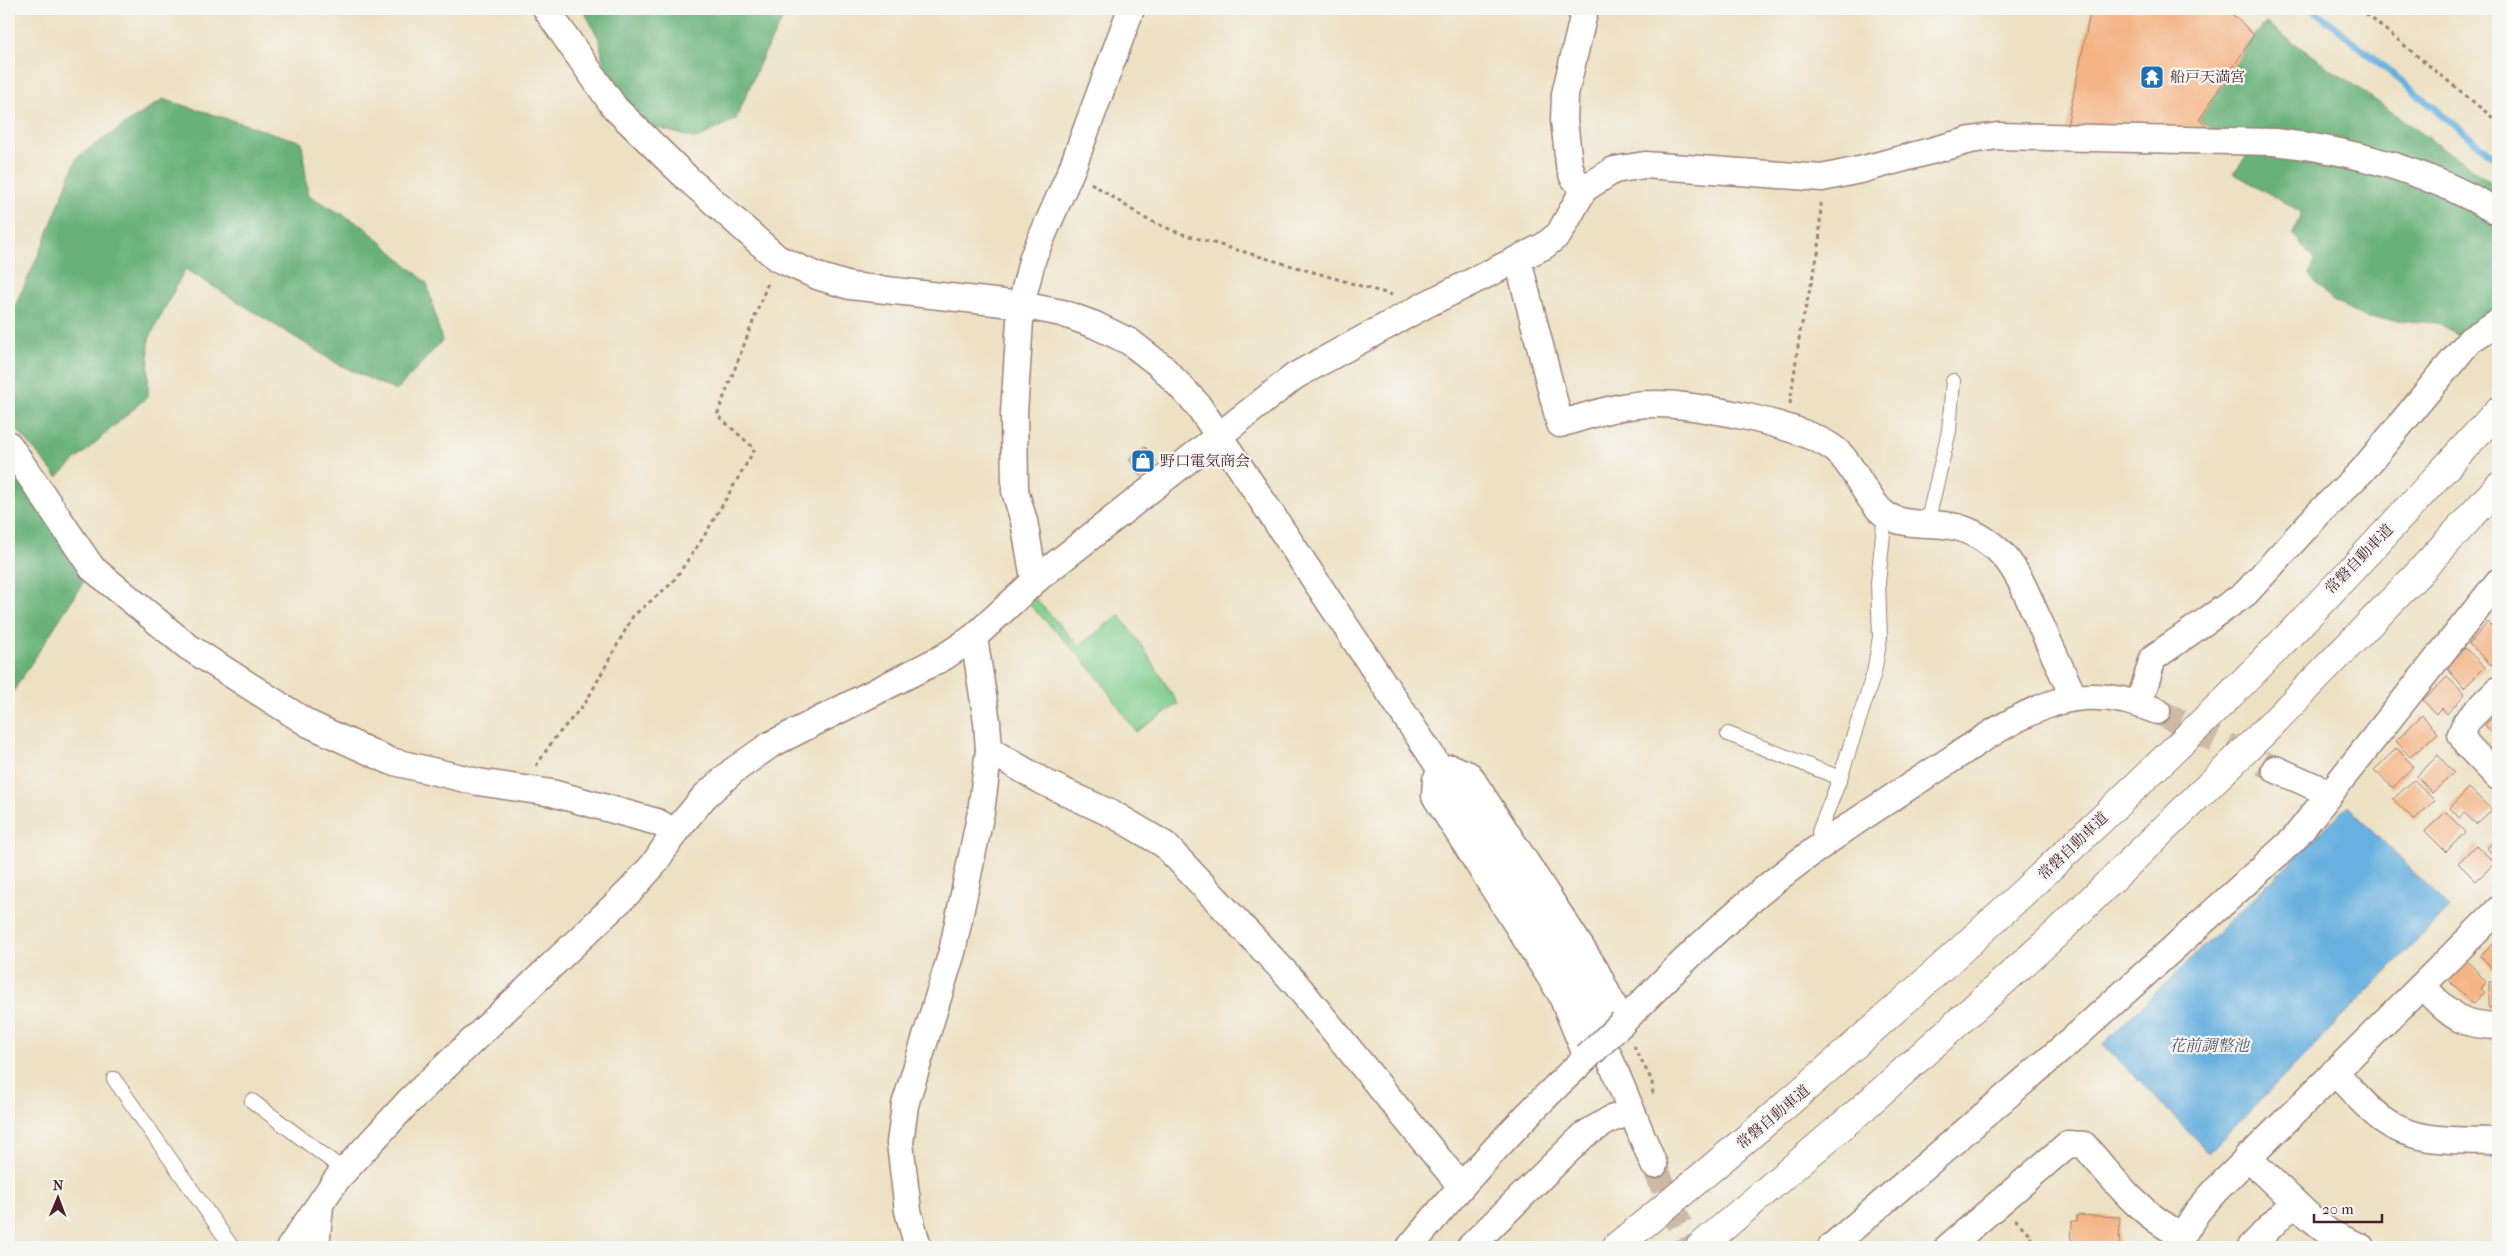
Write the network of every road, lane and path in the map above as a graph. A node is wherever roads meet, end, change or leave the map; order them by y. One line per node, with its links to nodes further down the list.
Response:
1 (546, 9): 10 (street)
2 (1130, 9): 6 (street)
3 (1585, 9): 8 (street)
4 (2360, 9): 5 (path)
5 (2498, 122)
6 (1071, 171): 12 (street); 13 (path)
7 (1822, 178): 8 (street); 9 (street); 17 (path)
8 (1584, 189): 11 (street)
9 (2498, 212)
10 (777, 258): 12 (street); 34 (path)
11 (1518, 260): 13 (street); 17 (street)
12 (1021, 306): 18 (street); 23 (street)
13 (1425, 306): 18 (street)
14 (2498, 322): 27 (street)
15 (1953, 381): 22 (lane)
16 (2498, 411): 62 (highway, 常磐自動車道)
17 (1787, 429): 21 (street)
18 (1218, 435): 23 (street); 31 (street)
19 (9, 445): 34 (street)
20 (2498, 488): 63 (highway)
21 (1885, 514): 22 (street); 33 (lane)
22 (1927, 524): 27 (street)
23 (1038, 578): 25 (street)
24 (2494, 595): 35 (street)
25 (974, 637): 29 (street); 36 (street)
26 (2498, 690): 32 (street)
27 (2074, 698): 37 (street)
28 (1728, 734): 33 (lane)
29 (988, 750): 51 (street); 59 (street)
30 (2276, 769): 35 (street)
31 (1443, 774): 40 (street); 42 (street); 46 (street)
32 (2498, 777)
33 (1840, 778): 37 (lane)
34 (522, 787): 36 (street)
35 (2328, 792): 64 (street)
36 (675, 832): 50 (street)
37 (1826, 843): 40 (street)
38 (2498, 910): 39 (street)
39 (2422, 986): 41 (street); 43 (street)
40 (1622, 1023): 42 (street, bridge)
41 (2498, 1026)
42 (1587, 1057): 51 (street)
43 (2334, 1072): 47 (street); 48 (street)
44 (114, 1079): 56 (lane)
45 (252, 1101): 50 (lane)
46 (1631, 1112): 49 (street); 61 (street)
47 (2498, 1141)
48 (2247, 1158): 53 (street); 55 (street)
49 (1654, 1164)
50 (345, 1171): 54 (street)
51 (1460, 1185): 60 (street)
52 (1999, 1202): 55 (street); 65 (street); 66 (path)
53 (2294, 1202): 67 (street); 68 (street)
54 (320, 1204): 57 (street); 58 (street)
55 (2178, 1241)
56 (232, 1247)
57 (290, 1247)
58 (316, 1247)
59 (918, 1247)
60 (1410, 1247)
61 (1470, 1247)
62 (1616, 1247)
63 (1700, 1247)
64 (1831, 1247)
65 (1948, 1247)
66 (2030, 1247)
67 (2251, 1247)
68 (2361, 1247)

